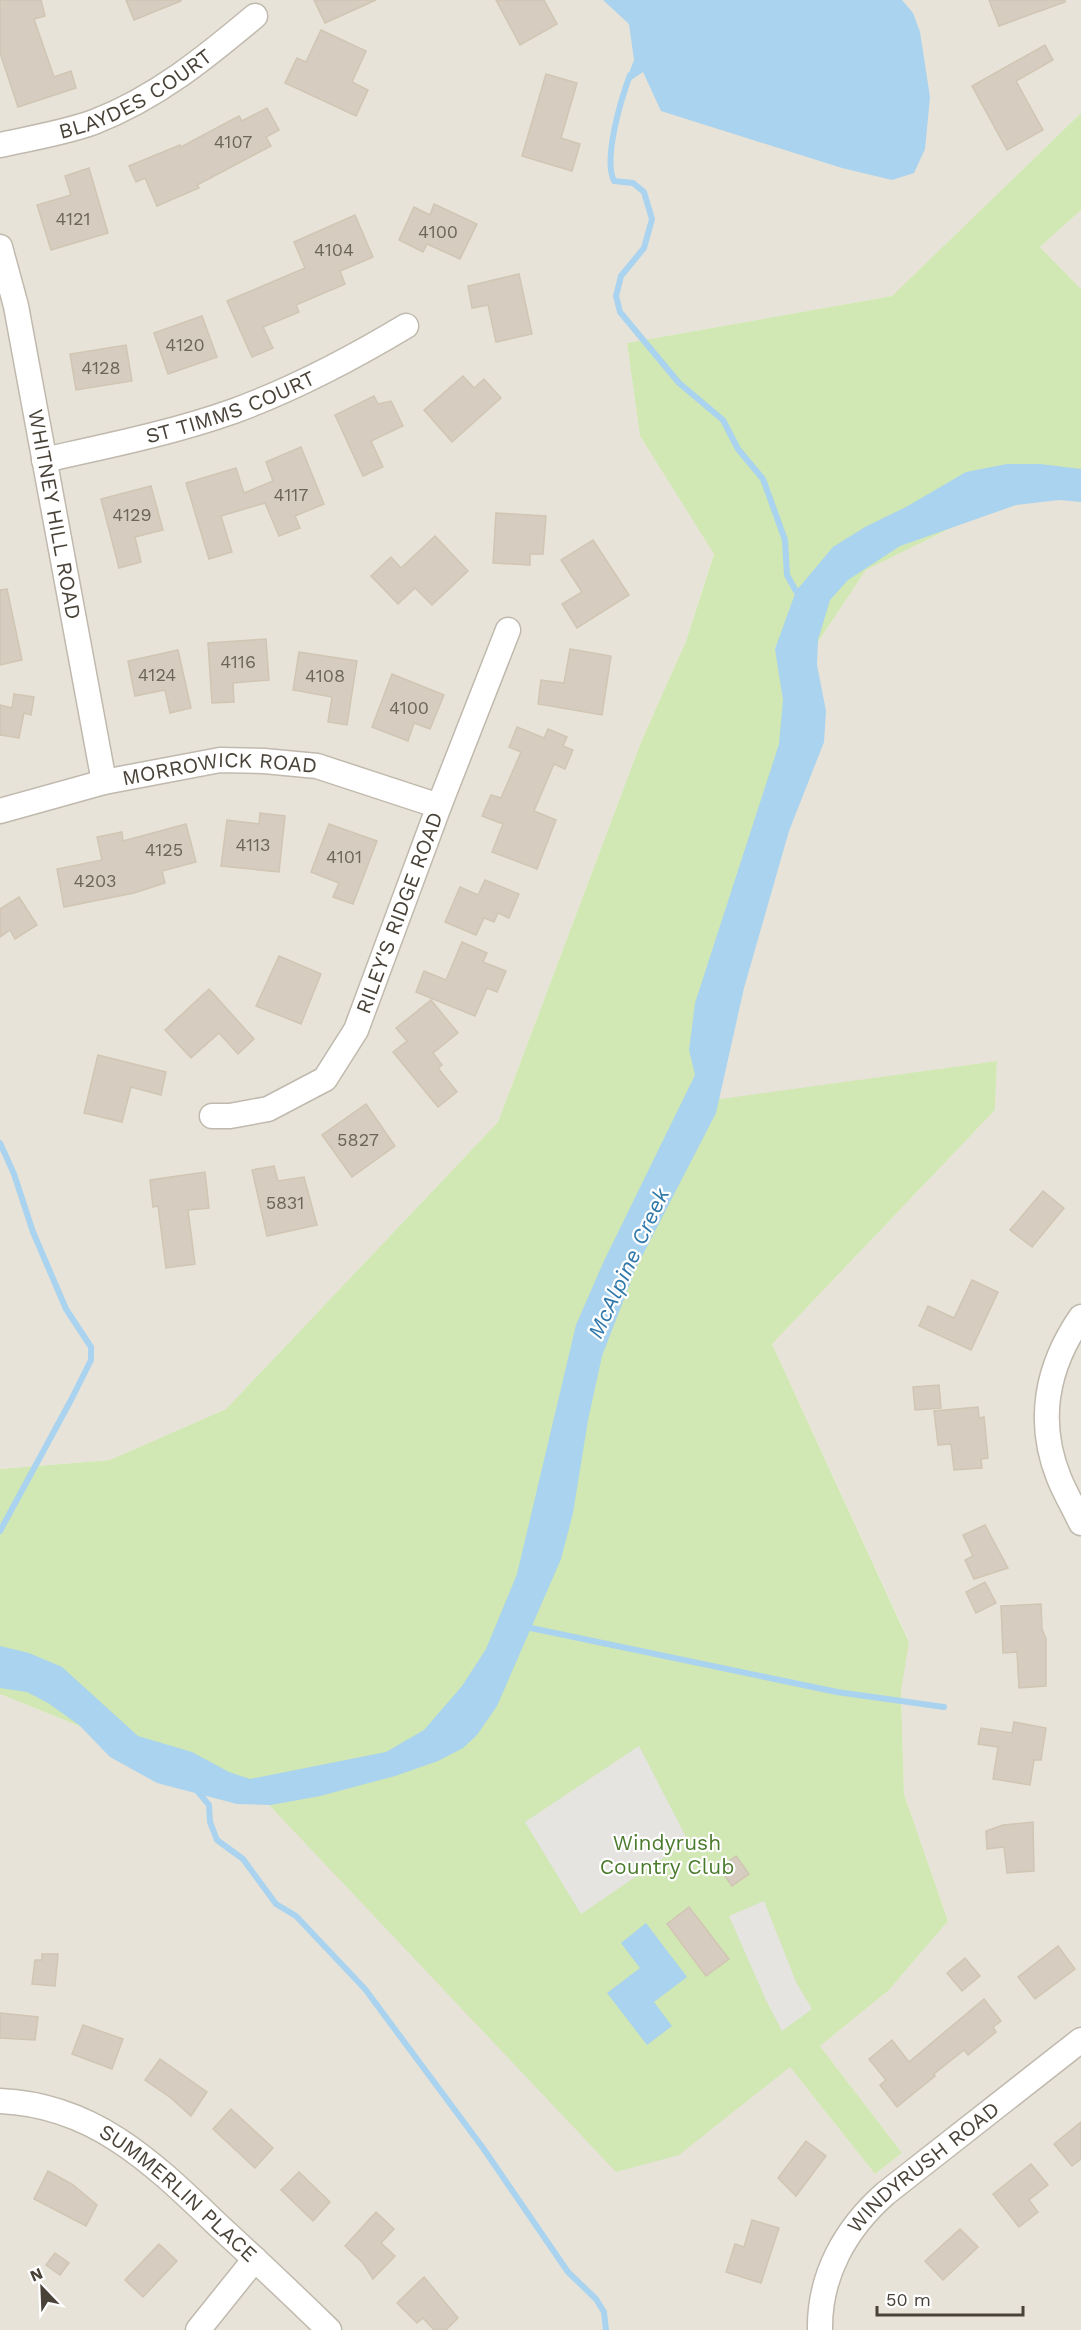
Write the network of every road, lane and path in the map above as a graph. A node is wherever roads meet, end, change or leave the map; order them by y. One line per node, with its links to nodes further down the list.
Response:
1 (255, 16): 2 (street, BLAYDES COURT)
2 (0, 145)
3 (0, 247): 4 (street, WHITNEY HILL ROAD)
4 (8, 308): 6 (street, WHITNEY HILL ROAD)
5 (406, 326): 6 (street, ST TIMMS COURT)
6 (44, 460): 8 (street, WHITNEY HILL ROAD)
7 (508, 630): 9 (street, RILEY'S RIDGE ROAD)
8 (104, 782): 9 (street, MORROWICK ROAD); 10 (street, MORROWICK ROAD)
9 (439, 806): 11 (street, RILEY'S RIDGE ROAD)
10 (0, 812)
11 (212, 1116)
12 (1081, 1317): 13 (street)
13 (1081, 1523)
14 (1081, 2040): 19 (street, WINDYRUSH ROAD)
15 (0, 2101): 16 (street, SUMMERLIN PLACE)
16 (255, 2259): 17 (street); 18 (street, SUMMERLIN PLACE)
17 (198, 2330)
18 (329, 2330)
19 (820, 2330)

